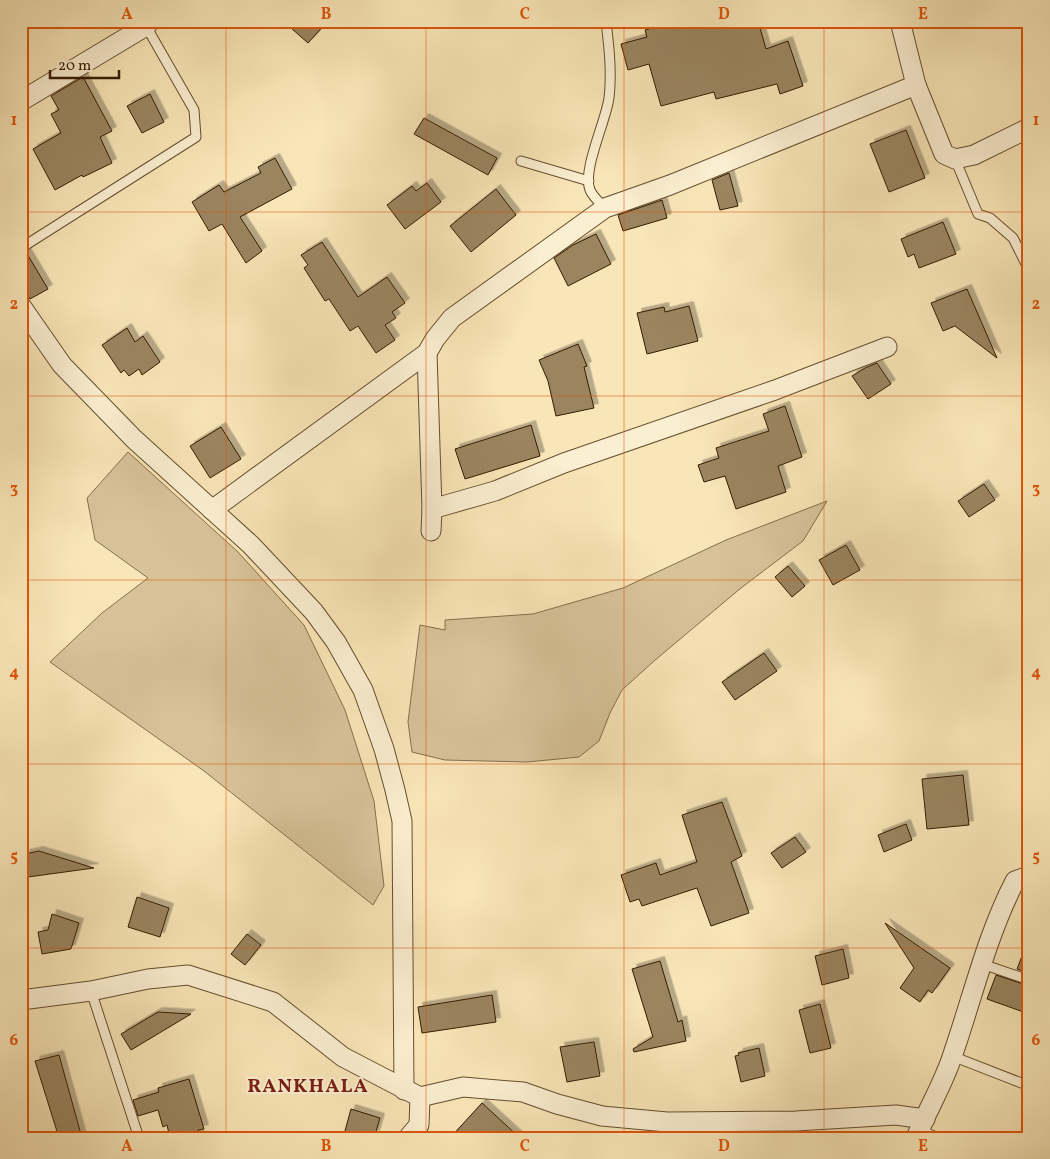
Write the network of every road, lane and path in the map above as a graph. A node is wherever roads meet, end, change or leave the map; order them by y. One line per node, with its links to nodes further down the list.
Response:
1 (606, 21): 9 (lane)
2 (900, 21): 4 (street)
3 (148, 24): 5 (street); 11 (lane)
4 (916, 85): 7 (street); 10 (street)
5 (21, 101)
6 (1029, 128): 7 (street)
7 (956, 159): 12 (lane)
8 (521, 161): 9 (lane)
9 (589, 181): 10 (lane)
10 (605, 208): 15 (street)
11 (21, 248)
12 (1029, 270)
13 (21, 306): 17 (street)
14 (887, 347): 16 (street)
15 (427, 353): 16 (street); 17 (street)
16 (432, 509): 18 (street)
17 (212, 510): 26 (street)
18 (431, 531)
19 (1029, 876): 20 (street)
20 (982, 964): 21 (lane); 24 (street)
21 (1029, 980)
22 (91, 991): 23 (street); 26 (street); 28 (lane)
23 (21, 1000)
24 (952, 1056): 25 (lane); 27 (street)
25 (1029, 1086)
26 (412, 1094): 27 (street); 29 (street)
27 (920, 1129): 30 (lane)
28 (137, 1132)
29 (408, 1138)
30 (939, 1138)

